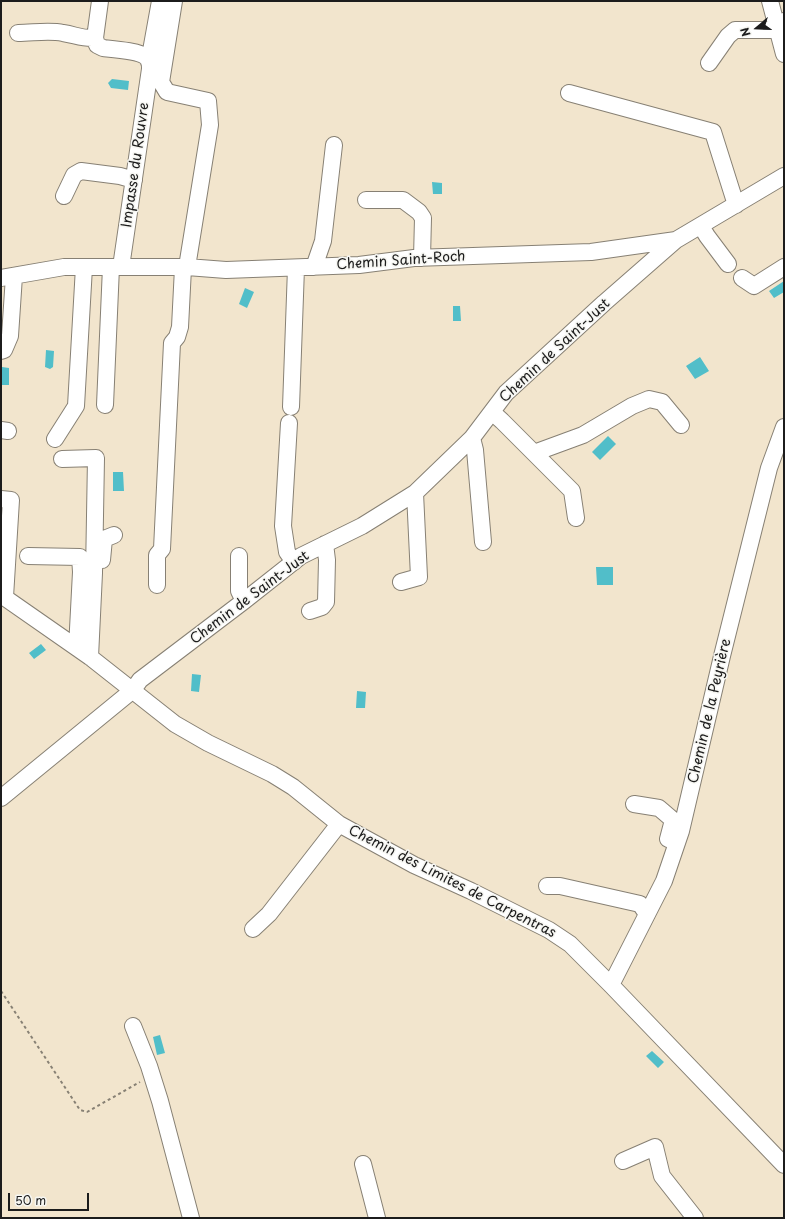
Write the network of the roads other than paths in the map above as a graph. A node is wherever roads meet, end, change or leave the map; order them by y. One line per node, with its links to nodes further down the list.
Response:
1 (100, 1): 7 (street)
2 (160, 1): 9 (street, Impasse du Rouvre)
3 (174, 1): 26 (street)
4 (770, 1): 5 (street)
5 (780, 25): 8 (street); 10 (street)
6 (18, 33): 7 (street)
7 (95, 38): 9 (street)
8 (784, 54)
9 (149, 62): 14 (street, Impasse du Rouvre)
10 (709, 63)
11 (569, 93): 17 (street)
12 (334, 145): 24 (street)
13 (784, 176): 17 (street, Chemin Saint-Roch)
14 (134, 180): 15 (street); 23 (street, Impasse du Rouvre)
15 (64, 196)
16 (366, 200): 20 (street)
17 (736, 206): 18 (street, Chemin Saint-Roch)
18 (701, 226): 19 (street, Chemin Saint-Roch); 21 (street)
19 (676, 240): 20 (street, Chemin Saint-Roch); 32 (street, Chemin de Saint-Just)
20 (422, 258): 24 (street, Chemin Saint-Roch)
21 (728, 264)
22 (84, 267): 23 (street, Chemin Saint-Roch); 28 (street, Chemin Saint-Roch); 36 (street)
23 (116, 267): 26 (street, Chemin Saint-Roch); 31 (street, Impasse du Rouvre)
24 (314, 267): 27 (street, Chemin Saint-Roch)
25 (784, 267): 29 (street)
26 (185, 268): 27 (street, Chemin Saint-Roch); 51 (street)
27 (296, 268): 49 (street)
28 (8, 277): 30 (street)
29 (742, 278)
30 (1, 352)
31 (105, 404)
32 (492, 412): 35 (street, Chemin de Saint-Just); 37 (street)
33 (680, 425): 37 (street)
34 (784, 427): 62 (street, Chemin de la Peyrière)
35 (472, 438): 39 (street, Chemin de Saint-Just); 43 (street)
36 (55, 439)
37 (534, 453): 41 (street)
38 (62, 459): 52 (street)
39 (418, 490): 44 (street, Chemin de Saint-Just); 48 (street); 50 (street)
40 (1, 499): 53 (street)
41 (576, 518)
42 (114, 535): 56 (street)
43 (483, 542)
44 (325, 544): 49 (street, Chemin de Saint-Just); 55 (street)
45 (73, 548): 52 (street)
46 (28, 556): 56 (street)
47 (240, 556): 54 (street)
48 (426, 559)
49 (294, 562): 54 (street, Chemin de Saint-Just)
50 (401, 582)
51 (156, 585)
52 (93, 593): 56 (street)
53 (3, 596): 56 (street, Chemin des Limites de Carpentras)
54 (244, 601): 57 (street, Chemin de Saint-Just)
55 (310, 611)
56 (88, 656): 57 (street, Chemin des Limites de Carpentras)
57 (132, 690): 58 (street, Chemin de Saint-Just); 60 (street, Chemin des Limites de Carpentras)
58 (2, 795)
59 (634, 804): 62 (street)
60 (340, 824): 63 (street); 64 (street, Chemin des Limites de Carpentras)
61 (547, 886): 62 (street)
62 (644, 909): 64 (street, Chemin de la Peyrière)
63 (252, 929)
64 (611, 984): 68 (street, Chemin des Limites de Carpentras)
65 (133, 1026): 69 (street)
66 (623, 1161): 71 (street)
67 (363, 1164): 70 (street)
68 (784, 1165)
69 (191, 1218)
70 (376, 1218)
71 (695, 1218)

